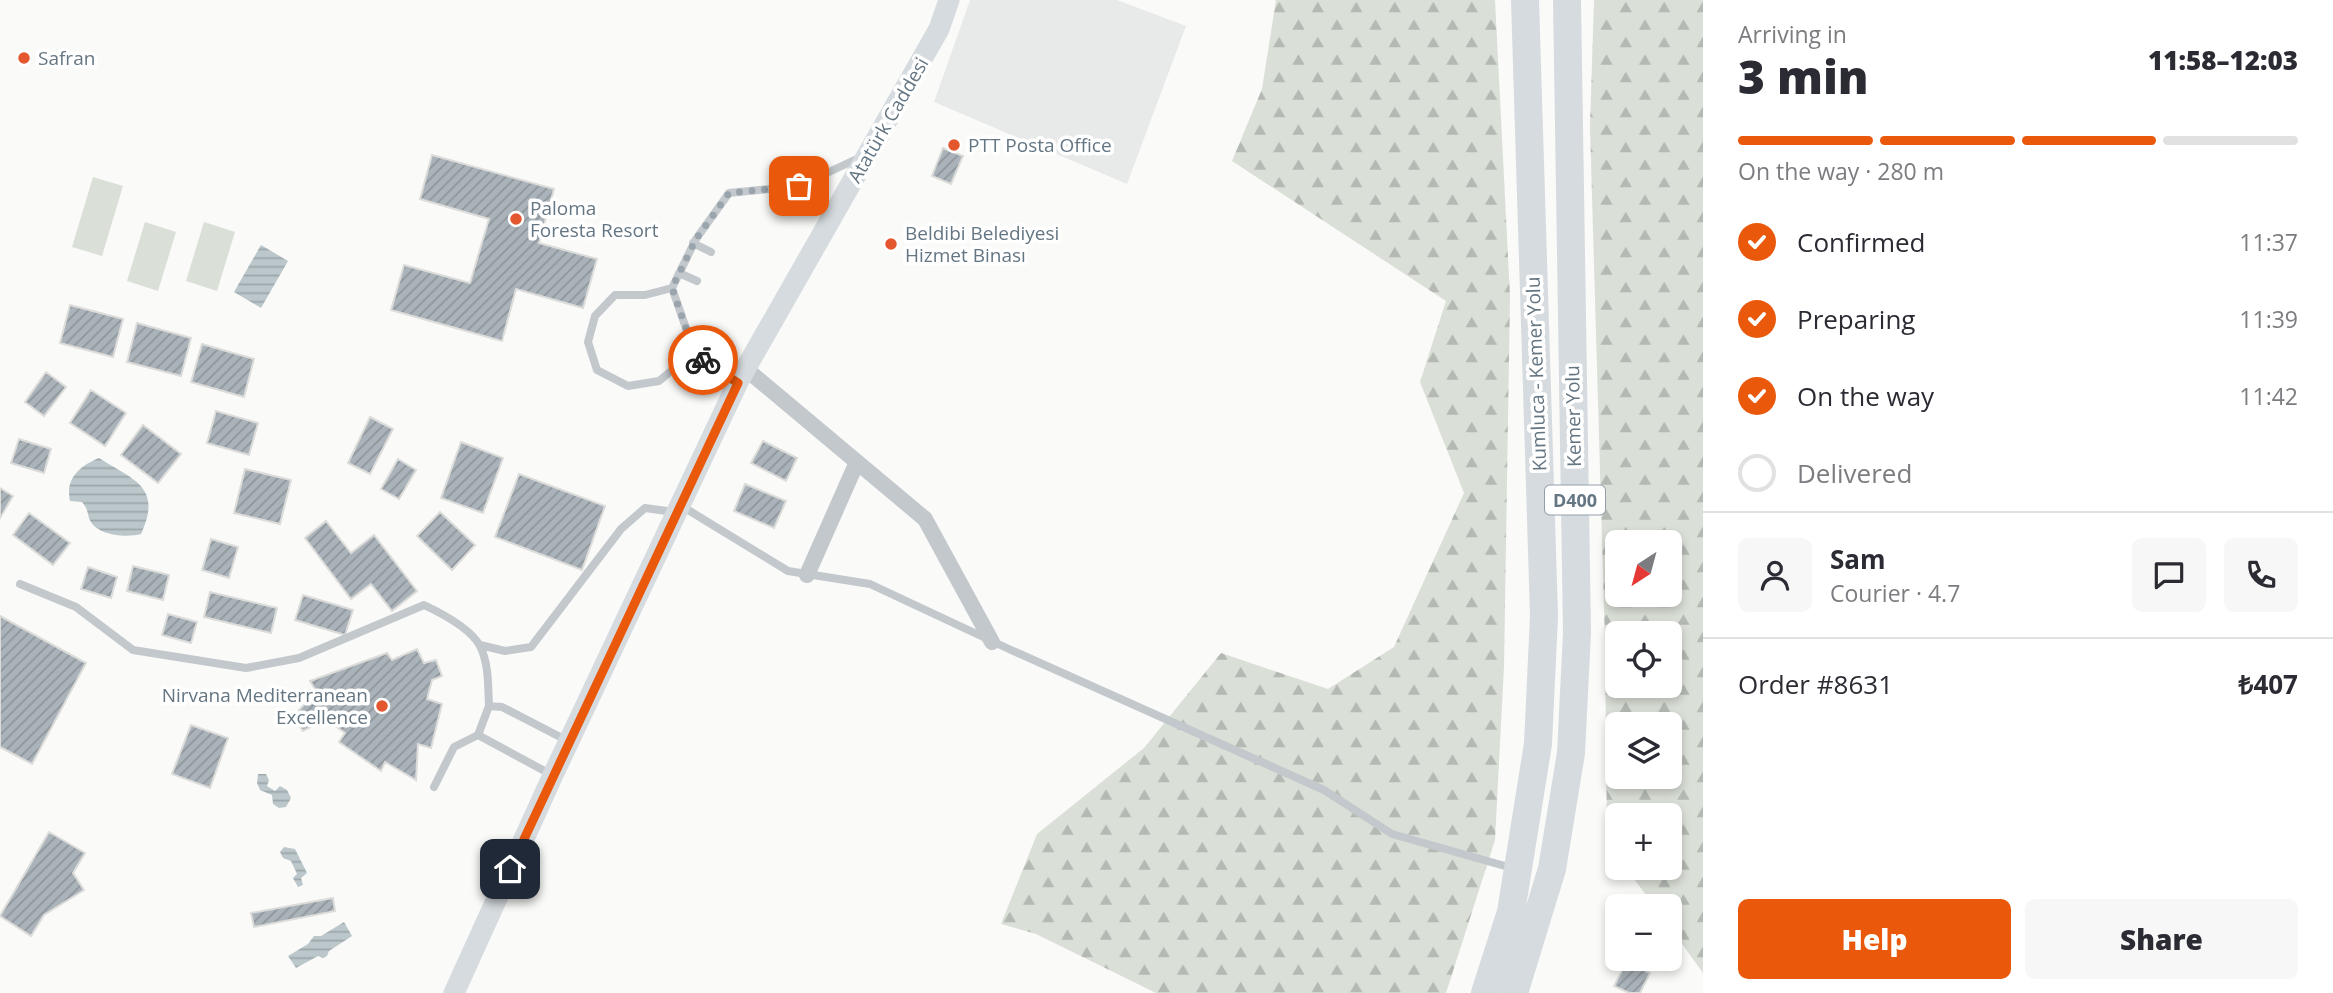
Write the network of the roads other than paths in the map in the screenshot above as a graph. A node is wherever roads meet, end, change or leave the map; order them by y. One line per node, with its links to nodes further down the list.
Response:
1 (949, 0): 4 (street, Atatürk Caddesi)
2 (1525, 0): 23 (highway, Kumluca - Kemer Yolu / D400)
3 (1567, 0): 26 (highway, Kemer Yolu / D400)
4 (870, 152): 5 (lane); 11 (street, Atatürk Caddesi)
5 (693, 243): 6 (lane); 7 (lane)
6 (710, 252)
7 (679, 273): 8 (lane); 9 (lane)
8 (697, 281)
9 (672, 288): 10 (lane); 10 (lane)
10 (694, 352): 11 (lane)
11 (742, 376): 12 (street); 13 (street, Atatürk Caddesi)
12 (857, 462): 14 (street); 16 (street)
13 (679, 508): 14 (lane); 17 (lane); 20 (street, Atatürk Caddesi)
14 (807, 575): 16 (lane)
15 (20, 584): 17 (lane)
16 (992, 642): 23 (lane)
17 (480, 645): 18 (lane)
18 (489, 706): 19 (lane); 20 (lane)
19 (478, 735): 21 (lane); 22 (lane)
20 (569, 741): 21 (street, Atatürk Caddesi)
21 (553, 775): 24 (street, Atatürk Caddesi)
22 (435, 787)
23 (1517, 870): 25 (highway, Kumluca - Kemer Yolu / D400)
24 (454, 993)
25 (1485, 993)
26 (1514, 993)

